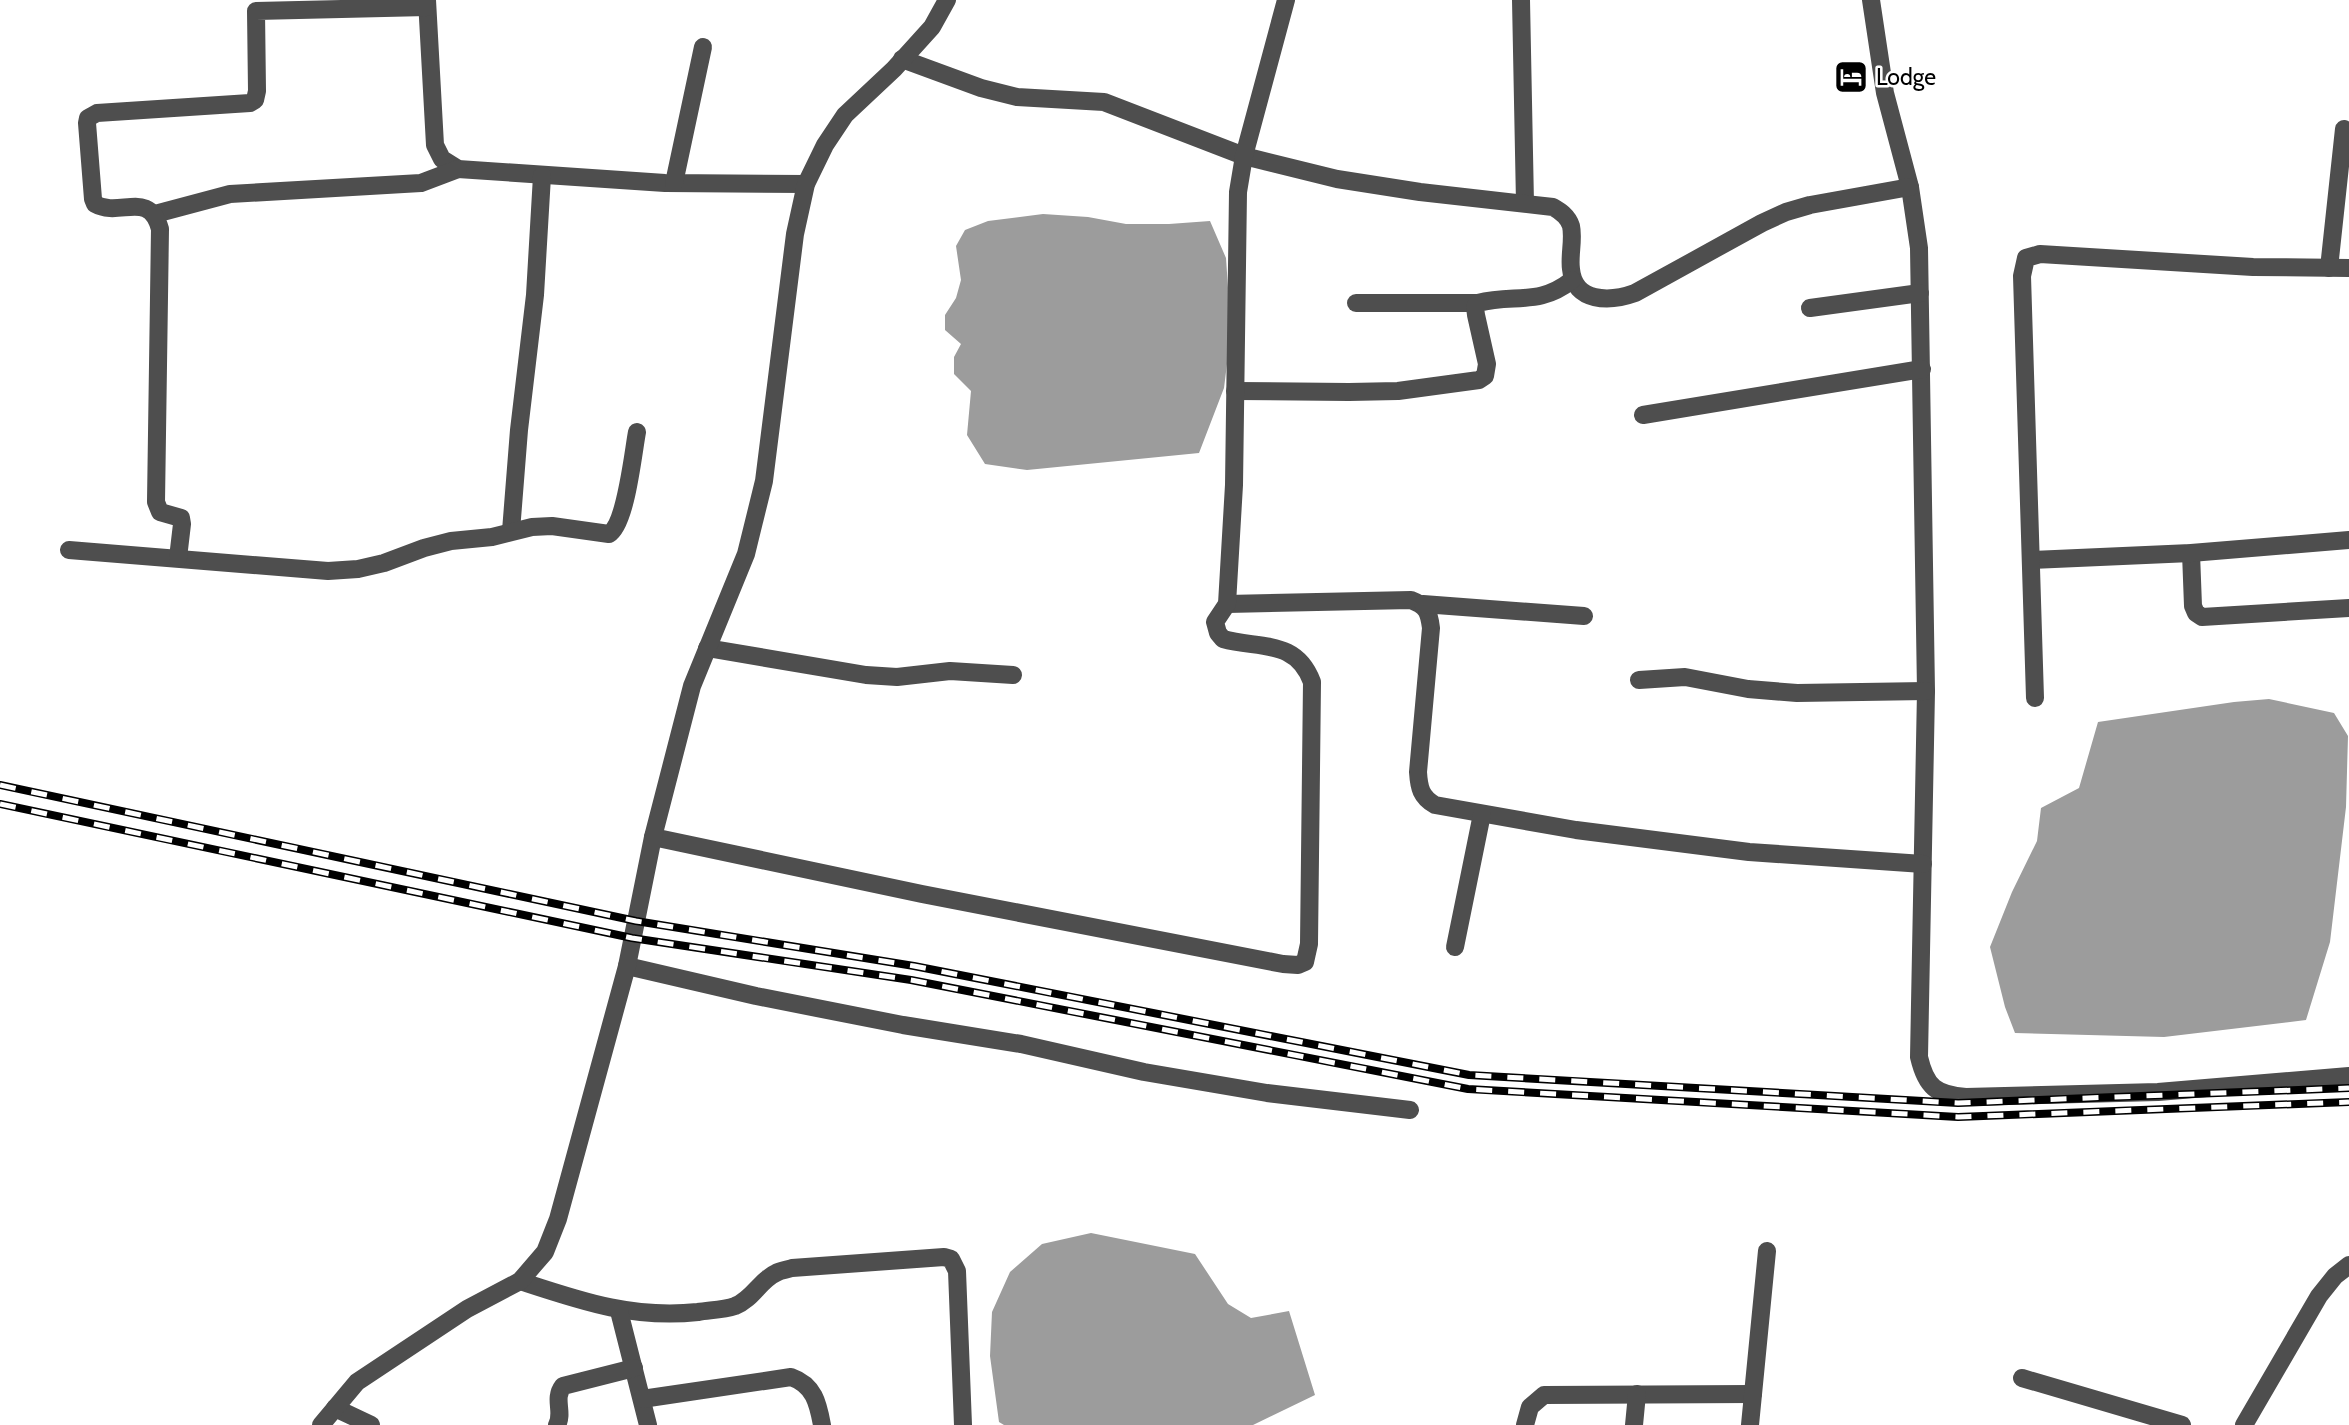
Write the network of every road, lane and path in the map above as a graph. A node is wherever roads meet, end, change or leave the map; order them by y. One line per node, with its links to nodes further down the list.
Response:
1 (947, 0): 8 (street)
2 (1286, 0): 10 (street)
3 (1521, 0): 16 (street)
4 (1871, 0): 15 (street)
5 (427, 3): 6 (street); 11 (street)
6 (256, 5): 17 (street)
7 (703, 47): 13 (street)
8 (902, 59): 10 (street); 14 (street)
9 (2344, 129): 18 (street)
10 (1244, 156): 16 (street); 26 (street)
11 (458, 169): 12 (street); 17 (street)
12 (542, 176): 13 (street); 29 (street)
13 (674, 183): 14 (street)
14 (806, 184): 39 (street)
15 (1910, 187): 20 (street); 21 (street)
16 (1525, 203): 20 (street)
17 (155, 214): 33 (street)
18 (2329, 268): 19 (street); 34 (street)
19 (2349, 268)
20 (1572, 280): 23 (street)
21 (1920, 293): 24 (street); 25 (street)
22 (1356, 303): 23 (street)
23 (1478, 303): 26 (street)
24 (1810, 308)
25 (1922, 369): 27 (street); 42 (street)
26 (1235, 391): 35 (street)
27 (1643, 415)
28 (637, 432): 29 (street)
29 (511, 531): 33 (street)
30 (2349, 540): 32 (street)
31 (69, 550): 33 (street)
32 (2191, 553): 34 (street); 37 (street)
33 (178, 558)
34 (2031, 561): 43 (street)
35 (1227, 604): 36 (street); 45 (street)
36 (1423, 604): 38 (street); 44 (street)
37 (2349, 608)
38 (1584, 616)
39 (707, 648): 40 (street); 45 (street)
40 (1013, 675)
41 (1639, 680): 42 (street)
42 (1926, 691): 46 (street)
43 (2035, 698)
44 (1482, 814): 46 (street); 47 (street)
45 (653, 837): 48 (street)
46 (1923, 864): 49 (street)
47 (1455, 947)
48 (627, 966): 50 (street); 53 (street)
49 (2349, 1076)
50 (1410, 1110)
51 (1767, 1251): 58 (street)
52 (2349, 1265): 61 (street)
53 (520, 1281): 54 (street); 60 (street)
54 (619, 1311): 55 (street); 67 (street)
55 (634, 1368): 59 (street); 64 (street)
56 (2022, 1378): 71 (street)
57 (1637, 1394): 58 (street); 68 (street); 69 (street)
58 (1753, 1394): 70 (street)
59 (642, 1399): 65 (street); 66 (street)
60 (335, 1408): 62 (street); 63 (street)
61 (2242, 1424)
62 (321, 1425)
63 (371, 1425)
64 (557, 1425)
65 (648, 1425)
66 (821, 1425)
67 (963, 1425)
68 (1525, 1425)
69 (1634, 1425)
70 (1750, 1425)
71 (2182, 1425)

